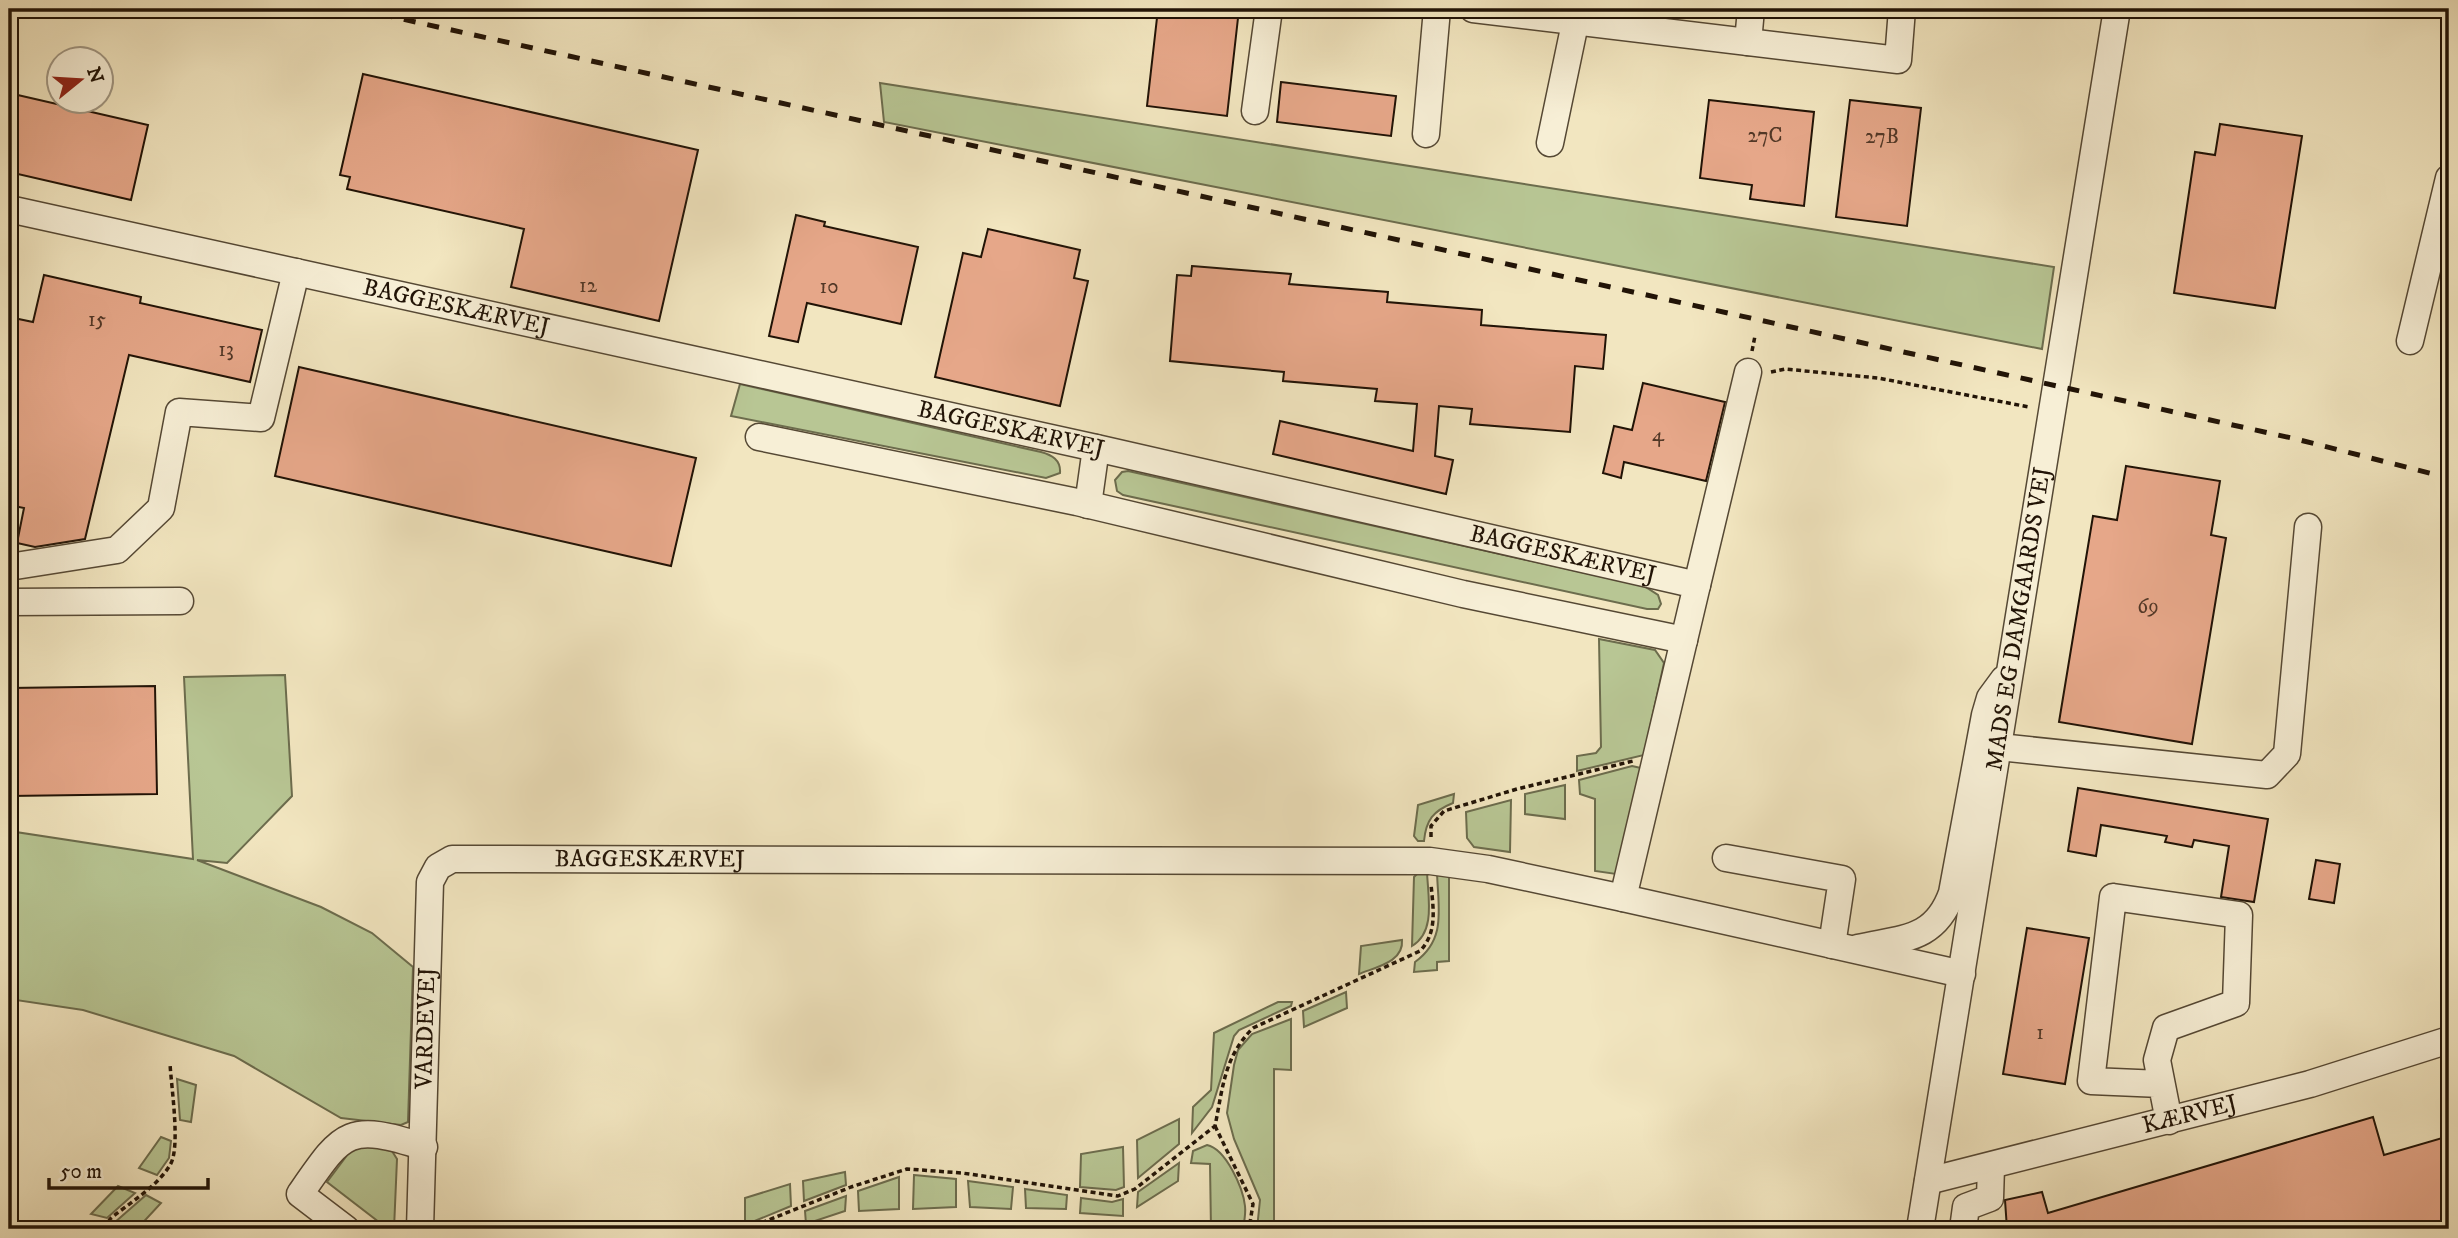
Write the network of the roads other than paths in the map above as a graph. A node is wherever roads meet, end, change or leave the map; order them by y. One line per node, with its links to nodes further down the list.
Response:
1 (1269, 9): 9 (street)
2 (1437, 9): 10 (street)
3 (1473, 9): 7 (street)
4 (1751, 9): 8 (street)
5 (1902, 9): 8 (street)
6 (2117, 9): 26 (street, MADS EG DAMGAARDS VEJ)
7 (1577, 15): 8 (street); 11 (street)
8 (1748, 42)
9 (1255, 111)
10 (1426, 134)
11 (1550, 143)
12 (2449, 178): 15 (street)
13 (9, 209): 14 (street, BAGGESKÆRVEJ)
14 (296, 272): 18 (street, BAGGESKÆRVEJ); 21 (street)
15 (2410, 341)
16 (1755, 373): 22 (street)
17 (759, 438): 19 (street)
18 (1096, 447): 19 (street); 22 (street, BAGGESKÆRVEJ)
19 (1088, 505): 25 (street)
20 (2308, 527): 27 (street)
21 (9, 567)
22 (1697, 585): 25 (street)
23 (180, 600): 24 (street)
24 (9, 602)
25 (1685, 640): 30 (street)
26 (2011, 671): 27 (street, MADS EG DAMGAARDS VEJ); 31 (street)
27 (1999, 747): 32 (street, MADS EG DAMGAARDS VEJ)
28 (1727, 858): 31 (street)
29 (432, 874): 30 (street, BAGGESKÆRVEJ); 36 (street, VARDEVEJ)
30 (1623, 898): 31 (street, BAGGESKÆRVEJ)
31 (1843, 947): 32 (street, BAGGESKÆRVEJ)
32 (1962, 974): 38 (street, MADS EG DAMGAARDS VEJ)
33 (2449, 1040): 35 (street, KÆRVEJ)
34 (2161, 1084): 34 (street); 35 (street)
35 (2169, 1121): 37 (street, KÆRVEJ)
36 (424, 1147): 39 (street, VARDEVEJ); 40 (street)
37 (1991, 1166): 38 (street, KÆRVEJ); 45 (street)
38 (1928, 1181): 44 (street, MADS EG DAMGAARDS VEJ)
39 (423, 1183): 41 (street, VARDEVEJ); 42 (street, VARDEVEJ); 43 (street, VARDEVEJ)
40 (346, 1229)
41 (413, 1229)
42 (420, 1229)
43 (427, 1229)
44 (1920, 1229)
45 (1963, 1229)

